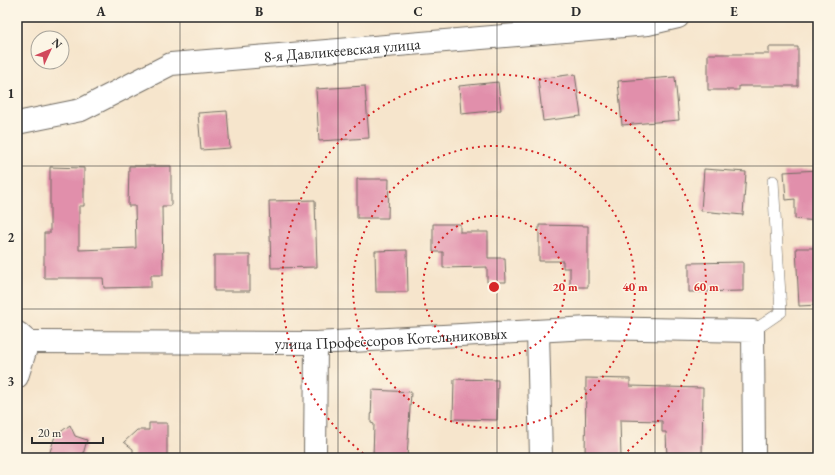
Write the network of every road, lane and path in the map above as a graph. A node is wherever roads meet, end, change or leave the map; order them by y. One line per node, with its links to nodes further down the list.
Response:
1 (678, 17): 2 (street, 8-я Давликеевская улица)
2 (17, 122)
3 (773, 181): 5 (lane)
4 (538, 331): 5 (street, улица Профессоров Котельниковых); 7 (street, улица Профессоров Котельниковых); 10 (street)
5 (753, 331): 11 (street)
6 (22, 337): 7 (street, улица Профессоров Котельниковых); 8 (street)
7 (316, 343): 9 (street)
8 (17, 377)
9 (315, 458)
10 (541, 458)
11 (754, 458)

